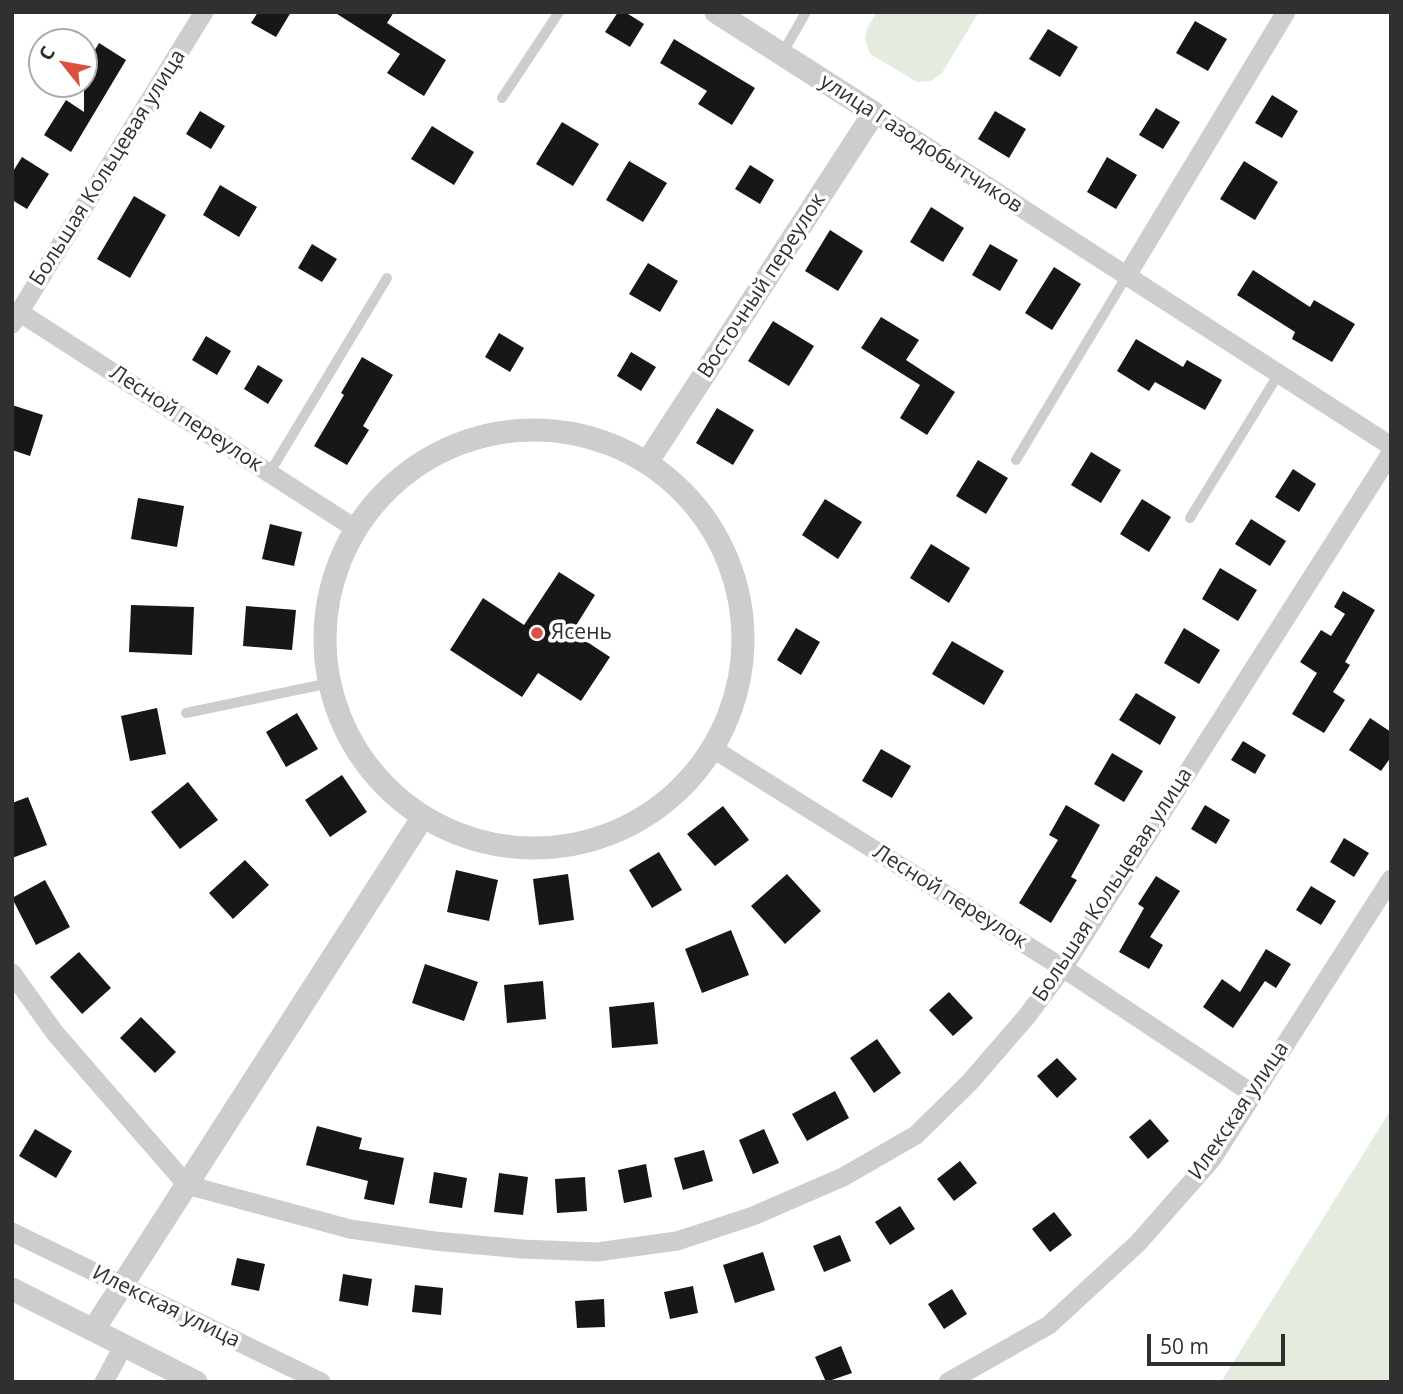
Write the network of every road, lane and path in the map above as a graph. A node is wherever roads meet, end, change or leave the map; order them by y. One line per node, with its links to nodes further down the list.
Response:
1 (204, 12): 11 (street, Большая Кольцевая улица)
2 (559, 12): 7 (lane)
3 (716, 12): 6 (street, улица Газодобытчиков)
4 (806, 12): 6 (lane)
5 (1286, 12): 9 (street)
6 (782, 54): 8 (street, улица Газодобытчиков)
7 (502, 98)
8 (874, 113): 9 (street, улица Газодобытчиков); 15 (street, Восточный переулок)
9 (1126, 277): 12 (street, улица Газодобытчиков); 16 (lane)
10 (387, 278): 17 (lane)
11 (16, 318): 17 (street, Лесной переулок)
12 (1278, 375): 13 (street, улица Газодобытчиков); 18 (lane)
13 (1391, 446)
14 (1391, 453): 25 (street, Большая Кольцевая улица)
15 (650, 458): 19 (street); 22 (street)
16 (1016, 460)
17 (270, 472): 19 (street, Лесной переулок)
18 (1190, 518)
19 (353, 527): 20 (street)
20 (330, 683): 21 (lane); 23 (street)
21 (186, 713)
22 (715, 750): 23 (street); 25 (street, Лесной переулок)
23 (421, 820): 28 (street)
24 (1391, 879): 27 (street, Илекская улица)
25 (1063, 968): 27 (street, Лесной переулок); 28 (street, Большая Кольцевая улица)
26 (12, 973): 28 (street)
27 (1253, 1094): 37 (street, Илекская улица)
28 (187, 1185): 30 (street)
29 (12, 1232): 30 (street, Илекская улица)
30 (123, 1286): 32 (street); 36 (street, Илекская улица)
31 (12, 1289): 32 (street)
32 (94, 1329): 33 (street)
33 (124, 1345): 34 (street); 35 (street)
34 (104, 1382)
35 (196, 1382)
36 (321, 1382)
37 (948, 1382)

